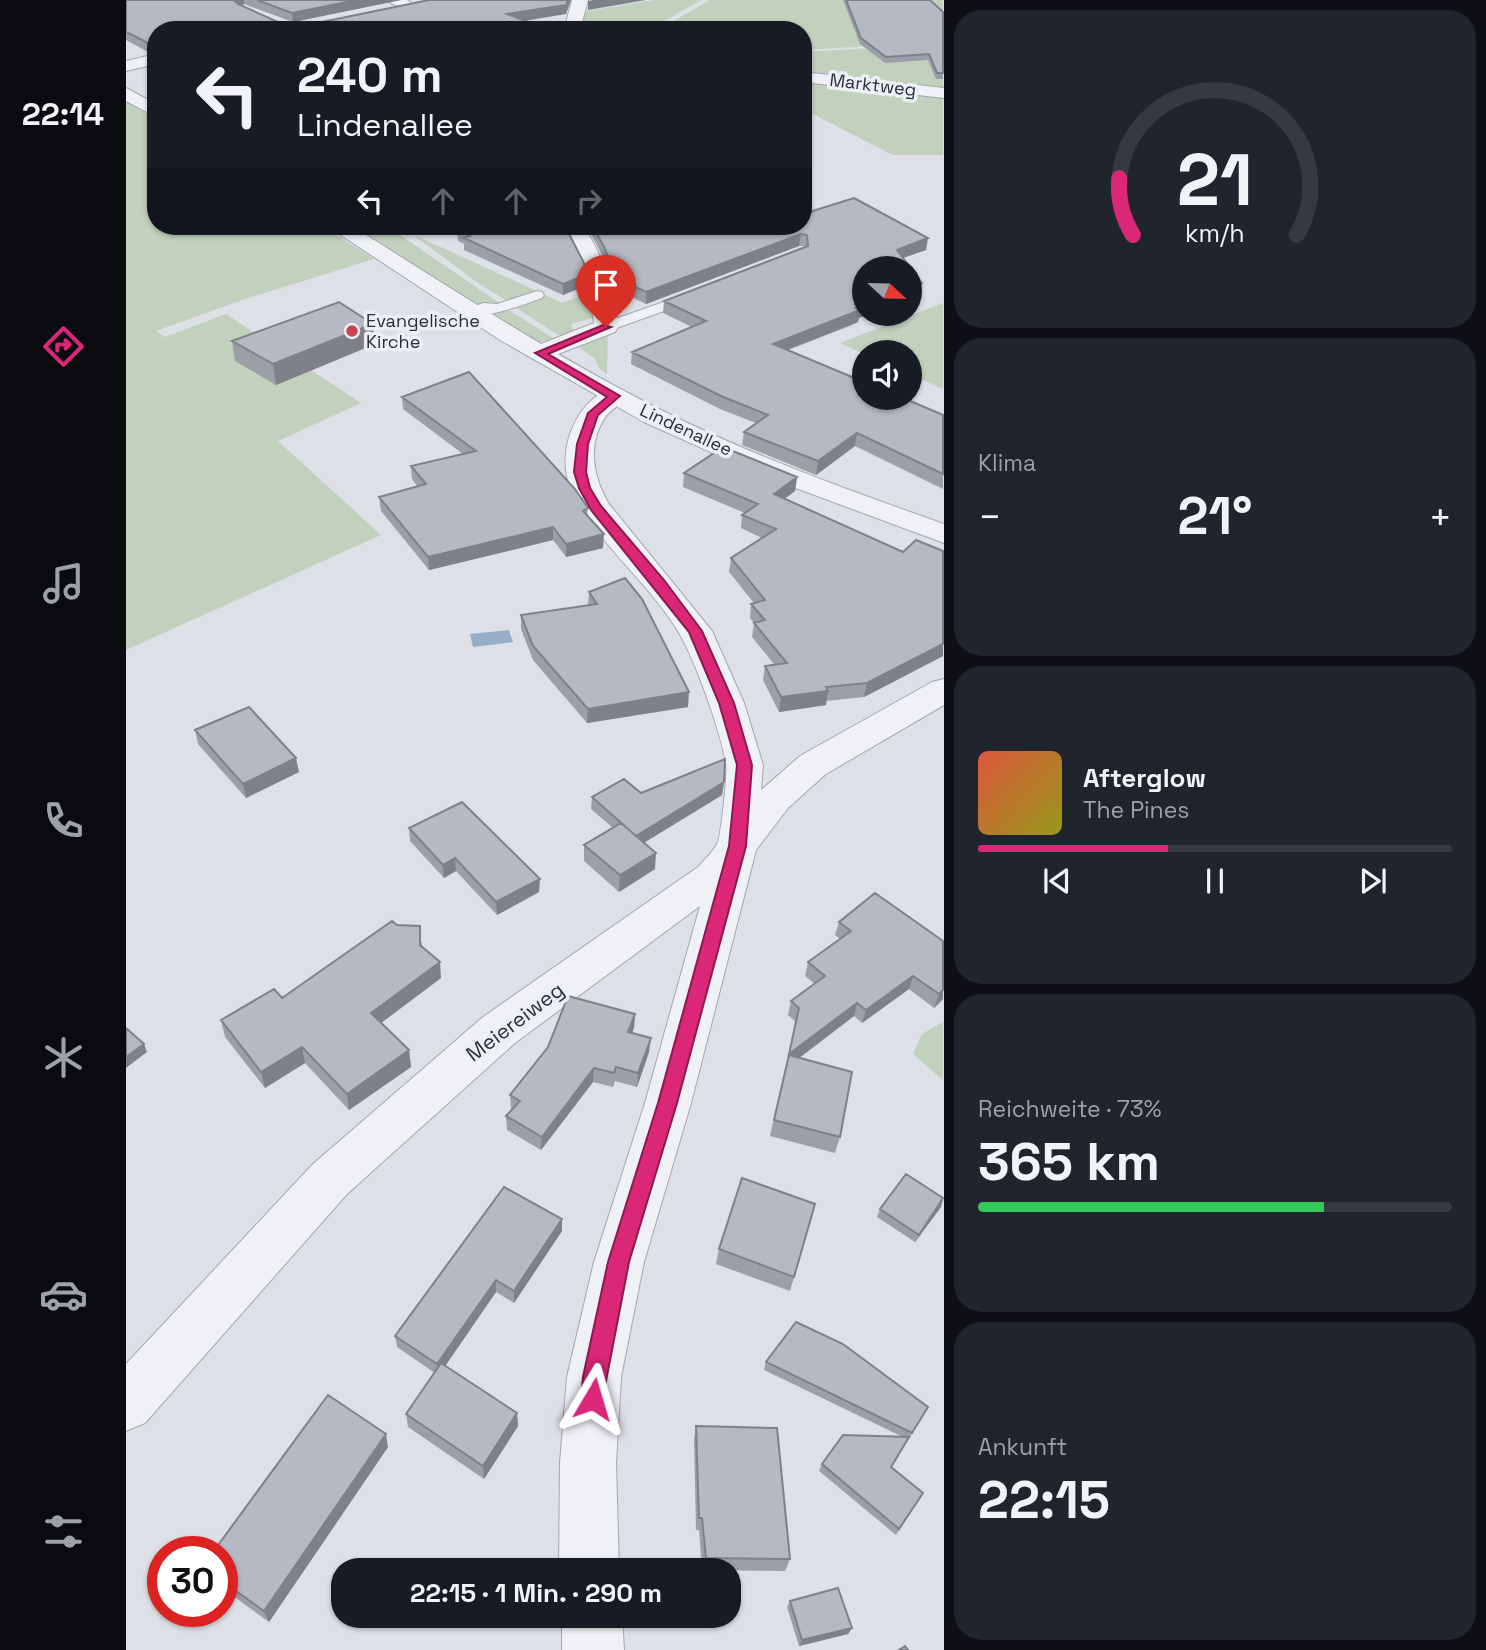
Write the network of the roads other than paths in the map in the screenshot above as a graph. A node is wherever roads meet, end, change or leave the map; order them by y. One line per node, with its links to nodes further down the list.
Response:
1 (580, 0): 4 (street)
2 (427, 2): 3 (street)
3 (394, 6)
4 (574, 21)
5 (147, 61): 6 (street)
6 (126, 65)
7 (812, 78): 9 (street, Marktweg)
8 (126, 93): 10 (street)
9 (943, 93)
10 (147, 106)
11 (352, 235): 15 (street, Lindenallee)
12 (578, 235): 16 (street)
13 (710, 289): 16 (lane)
14 (537, 295): 15 (lane)
15 (472, 311): 17 (street, Lindenallee)
16 (606, 327): 17 (street)
17 (540, 353): 18 (street, Lindenallee)
18 (614, 396): 19 (street, Lindenallee); 21 (street)
19 (943, 534)
20 (943, 690): 21 (street, Meiereiweg)
21 (737, 846): 22 (street, Meiereiweg); 23 (street)
22 (126, 1404)
23 (589, 1558)
24 (592, 1628): 25 (street)
25 (593, 1650)

